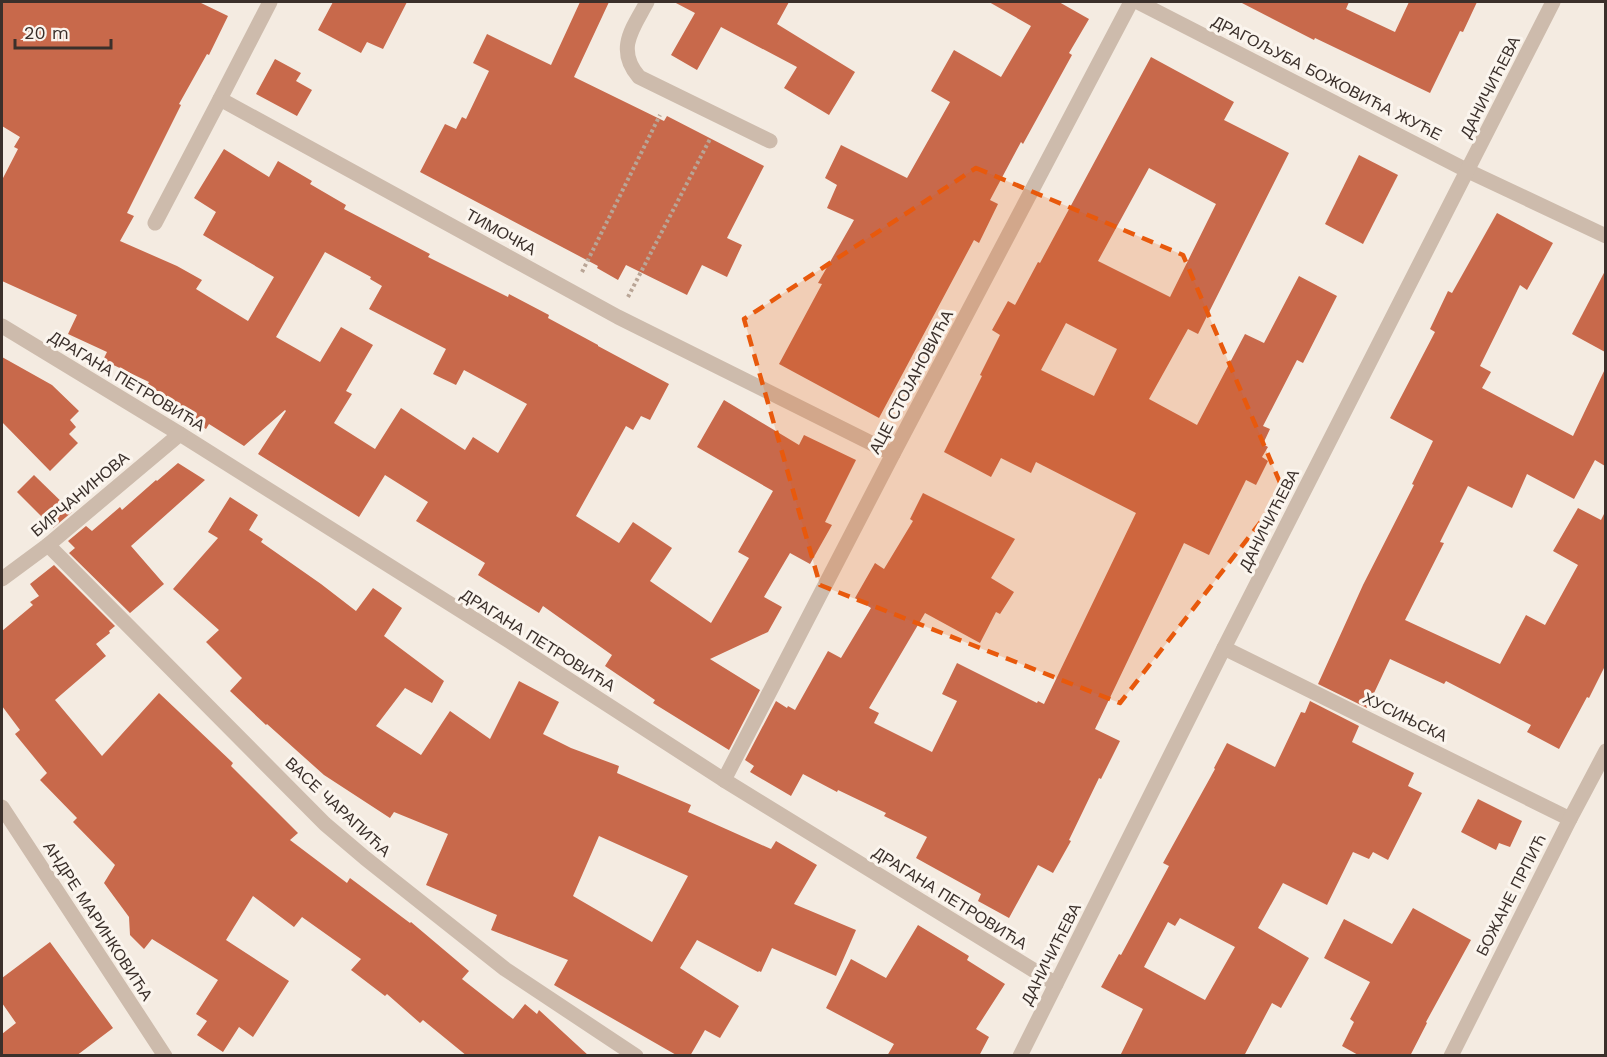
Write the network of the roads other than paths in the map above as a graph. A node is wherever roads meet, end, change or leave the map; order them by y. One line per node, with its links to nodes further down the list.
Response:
1 (270, 2): 6 (street)
2 (647, 2): 7 (street)
3 (1131, 2): 13 (street, АЦЕ СТОЈАНОВИЋА)
4 (1138, 2): 8 (street, ДРАГОЉУБА БОЖОВИЋА ЖУЋЕ)
5 (1553, 2): 8 (street, ДАНИЧИЋЕВА)
6 (220, 99): 9 (street); 13 (street, ТИМОЧКА)
7 (770, 141)
8 (1468, 171): 10 (street, ДРАГОЉУБА БОЖОВИЋА ЖУЋЕ); 16 (street, ДАНИЧИЋЕВА)
9 (155, 223)
10 (1605, 236)
11 (2, 326): 12 (street, ДРАГАНА ПЕТРОВИЋА)
12 (180, 434): 14 (street, БИРЧАНИНОВА); 18 (street, ДРАГАНА ПЕТРОВИЋА)
13 (893, 454): 18 (street, АЦЕ СТОЈАНОВИЋА)
14 (48, 545): 15 (street, БИРЧАНИНОВА); 23 (street, ВАСЕ ЧАРАПИЋА)
15 (2, 579)
16 (1224, 648): 20 (street, ХУСИЊСКА); 21 (street, ДАНИЧИЋЕВА)
17 (1605, 751): 20 (street, БОЖАНЕ ПРПИЋ)
18 (724, 780): 21 (street, ДРАГАНА ПЕТРОВИЋА)
19 (2, 807): 22 (street, АНДРЕ МАРИНКОВИЋА)
20 (1570, 819): 25 (street, БОЖАНЕ ПРПИЋ)
21 (1056, 984): 24 (street, ДАНИЧИЋЕВА)
22 (165, 1056)
23 (636, 1056)
24 (1020, 1056)
25 (1451, 1056)

